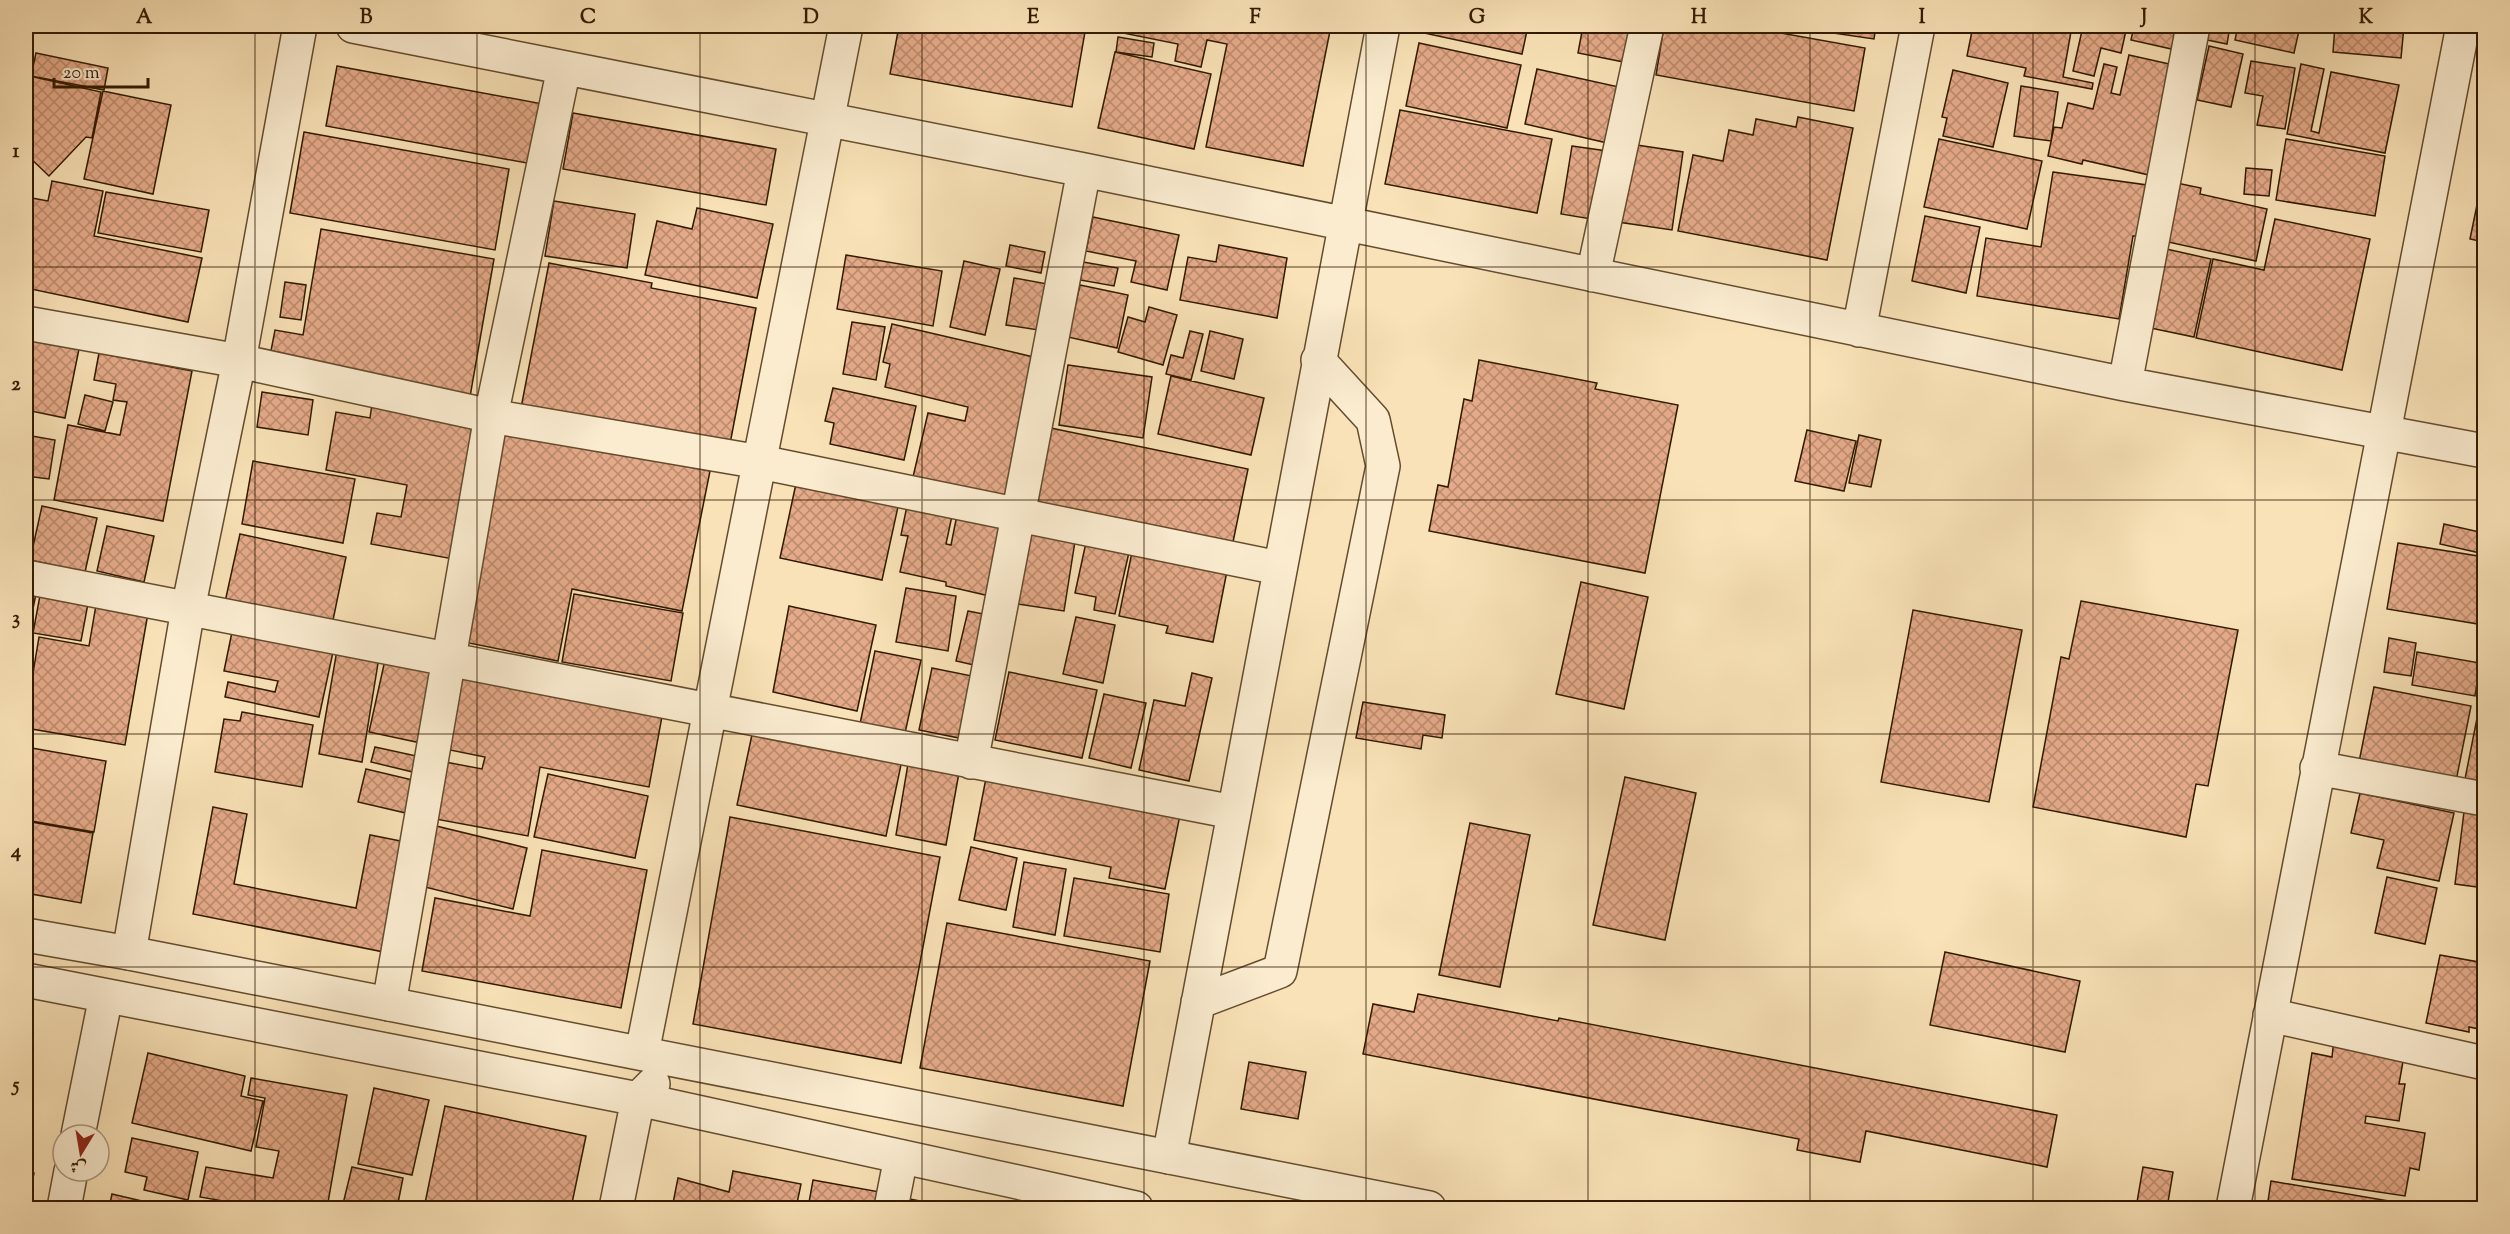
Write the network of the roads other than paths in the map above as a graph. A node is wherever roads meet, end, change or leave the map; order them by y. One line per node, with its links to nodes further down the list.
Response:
1 (300, 26): 17 (street)
2 (353, 26): 9 (street)
3 (846, 26): 10 (street)
4 (1383, 26): 12 (street)
5 (1647, 26): 13 (street)
6 (1918, 26): 15 (street)
7 (2193, 26): 18 (street)
8 (2463, 26): 20 (street)
9 (564, 68): 10 (street); 19 (street)
10 (826, 121): 11 (street); 22 (street)
11 (1084, 170): 12 (street); 23 (street)
12 (1343, 225): 13 (street); 16 (street)
13 (1593, 274): 15 (street)
14 (26, 322): 17 (street)
15 (1859, 330): 18 (street)
16 (1318, 360): 24 (street); 37 (street)
17 (238, 361): 19 (street); 26 (street)
18 (2125, 384): 20 (street)
19 (490, 416): 22 (street); 27 (street)
20 (2384, 433): 21 (street); 30 (street)
21 (2484, 452)
22 (760, 462): 23 (street); 28 (street)
23 (1018, 515): 24 (street); 29 (street)
24 (1279, 568): 32 (street)
25 (26, 577): 26 (street)
26 (188, 609): 27 (street); 34 (street)
27 (448, 658): 28 (street); 38 (street)
28 (709, 711): 29 (street); 41 (street)
29 (972, 762): 32 (street)
30 (2317, 768): 31 (street); 39 (street)
31 (2484, 799)
32 (1233, 812): 37 (street)
33 (26, 934): 34 (street)
34 (129, 952): 38 (street)
35 (26, 980): 36 (street)
36 (106, 996): 44 (street); 45 (street)
37 (1198, 1002): 47 (street)
38 (388, 1004): 41 (street)
39 (2271, 1009): 40 (street); 42 (street); 54 (street)
40 (2484, 1048)
41 (642, 1053): 43 (street)
42 (2484, 1063)
43 (740, 1073): 44 (street); 47 (street)
44 (638, 1099): 46 (street); 50 (street)
45 (80, 1123)
46 (901, 1157): 51 (street); 52 (street)
47 (1169, 1157): 53 (street)
48 (69, 1183): 49 (street)
49 (64, 1209)
50 (616, 1209)
51 (891, 1209)
52 (1136, 1209)
53 (1429, 1209)
54 (2233, 1209)

